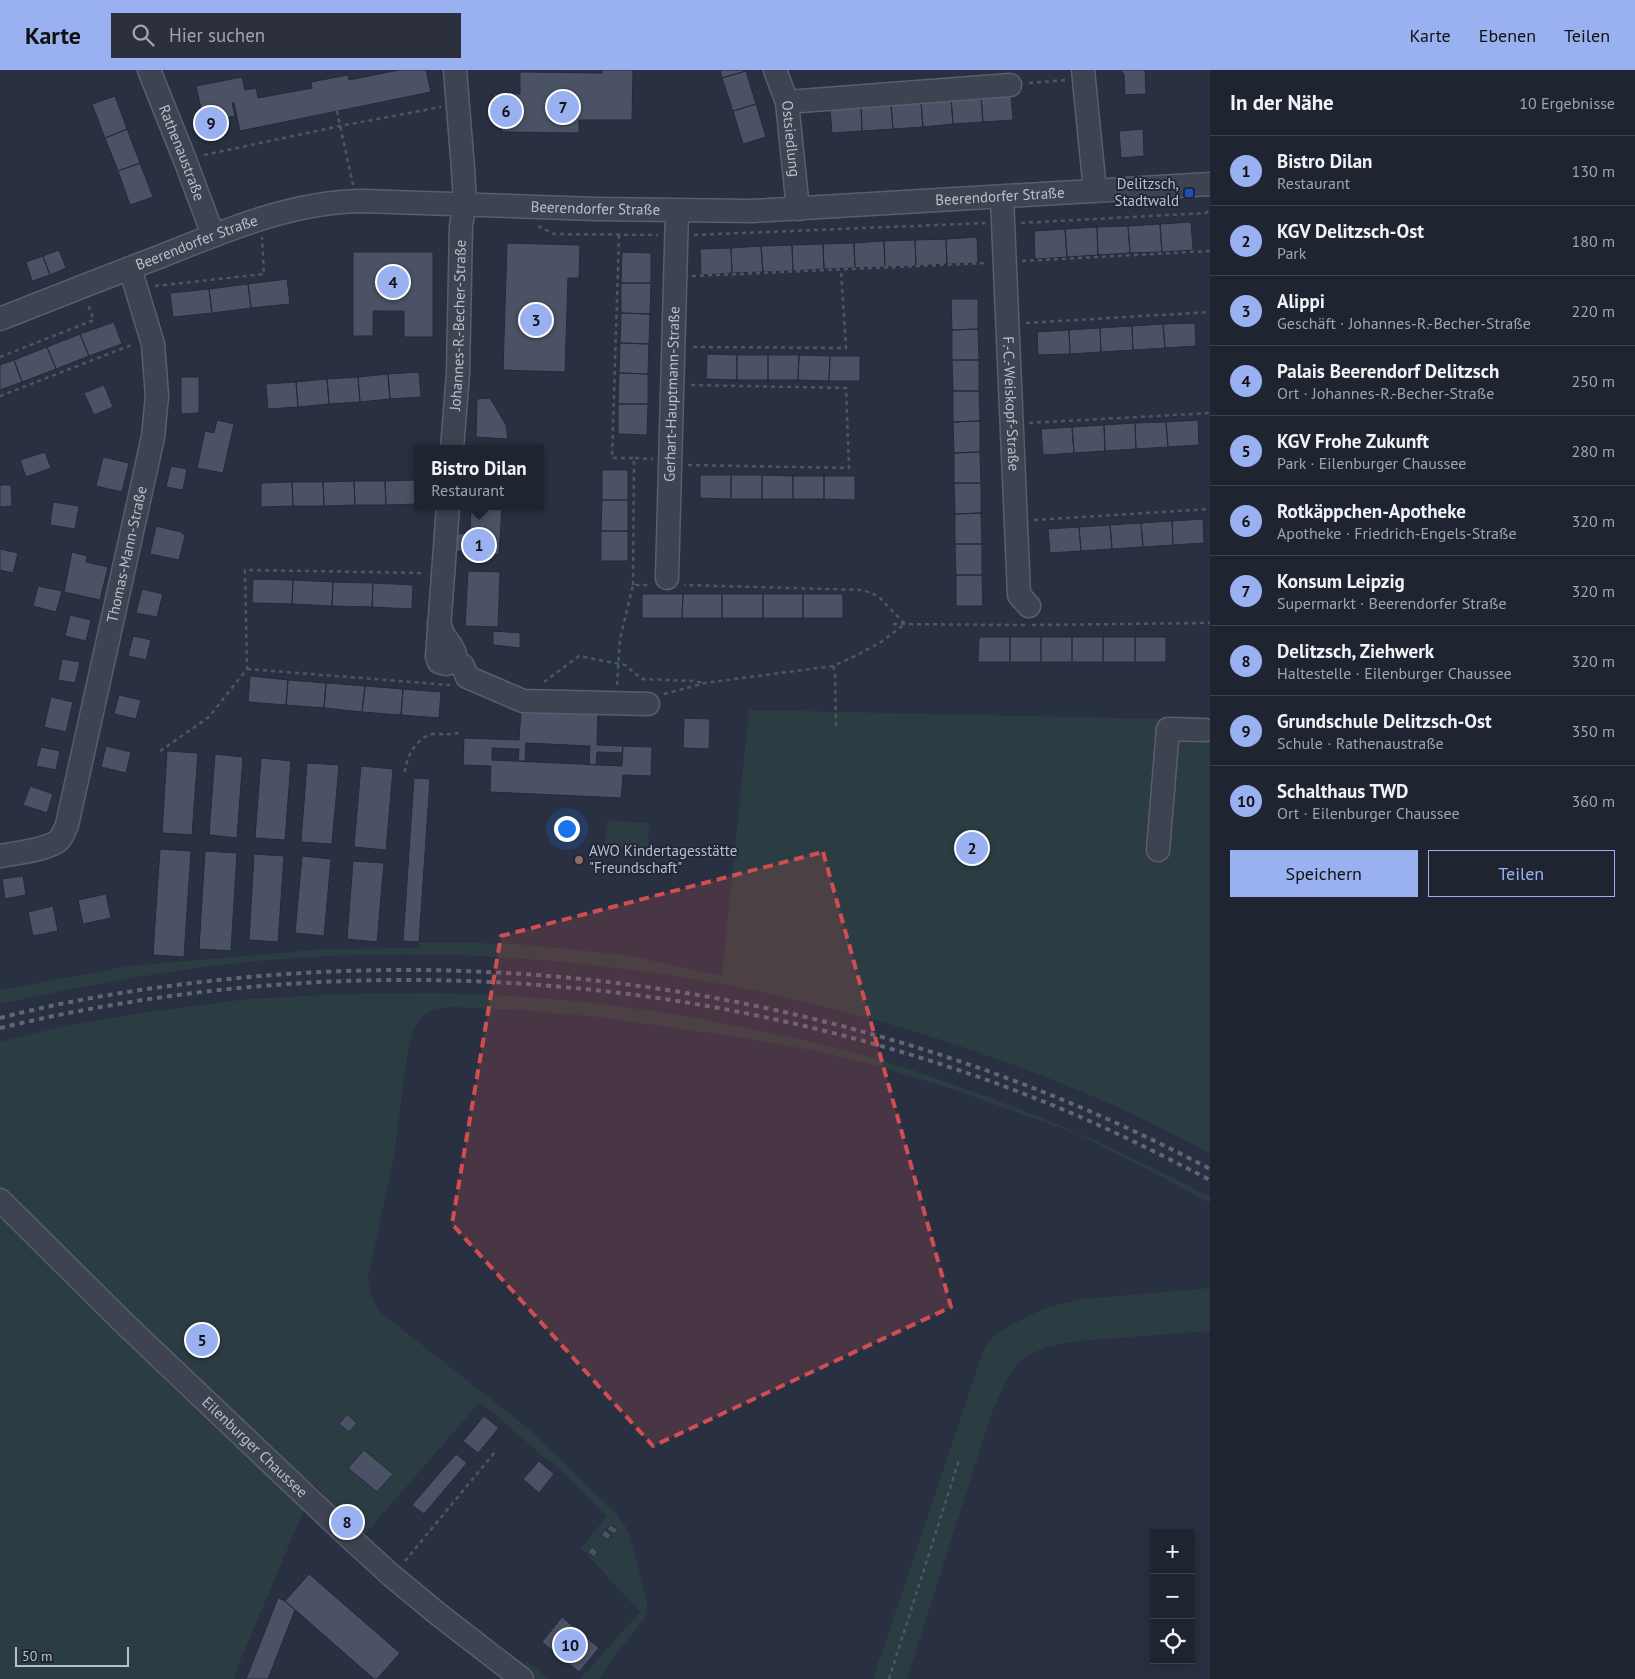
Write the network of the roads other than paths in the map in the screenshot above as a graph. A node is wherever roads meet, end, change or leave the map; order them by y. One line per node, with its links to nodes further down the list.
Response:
1 (150, 70): 13 (street, Rathenaustraße)
2 (455, 70): 10 (street, Johannes-R.-Becher-Straße)
3 (775, 70): 6 (street, Ostsiedlung)
4 (1084, 74): 8 (street)
5 (1010, 85): 6 (street)
6 (787, 102): 11 (street, Ostsiedlung)
7 (1210, 184): 8 (street, Beerendorfer Straße)
8 (1095, 191): 9 (street, Beerendorfer Straße)
9 (1002, 198): 11 (street, Beerendorfer Straße); 19 (street, F.-C.-Weiskopf-Straße)
10 (465, 204): 12 (street, Beerendorfer Straße); 13 (street, Beerendorfer Straße); 16 (street, Johannes-R.-Becher-Straße)
11 (798, 209): 12 (street, Beerendorfer Straße)
12 (677, 211): 18 (street, Gerhart-Hauptmann-Straße)
13 (213, 236): 14 (street, Beerendorfer Straße)
14 (133, 278): 15 (street, Beerendorfer Straße); 23 (street, Thomas-Mann-Straße)
15 (0, 319)
16 (452, 445)
17 (448, 510): 20 (street)
18 (663, 581)
19 (1029, 606)
20 (648, 704)
21 (1208, 728): 22 (street)
22 (1158, 850)
23 (0, 856)
24 (0, 1200): 26 (street, Eilenburger Chaussee)
25 (0, 1221): 26 (street)
26 (45, 1245): 27 (street, Eilenburger Chaussee)
27 (522, 1679)

